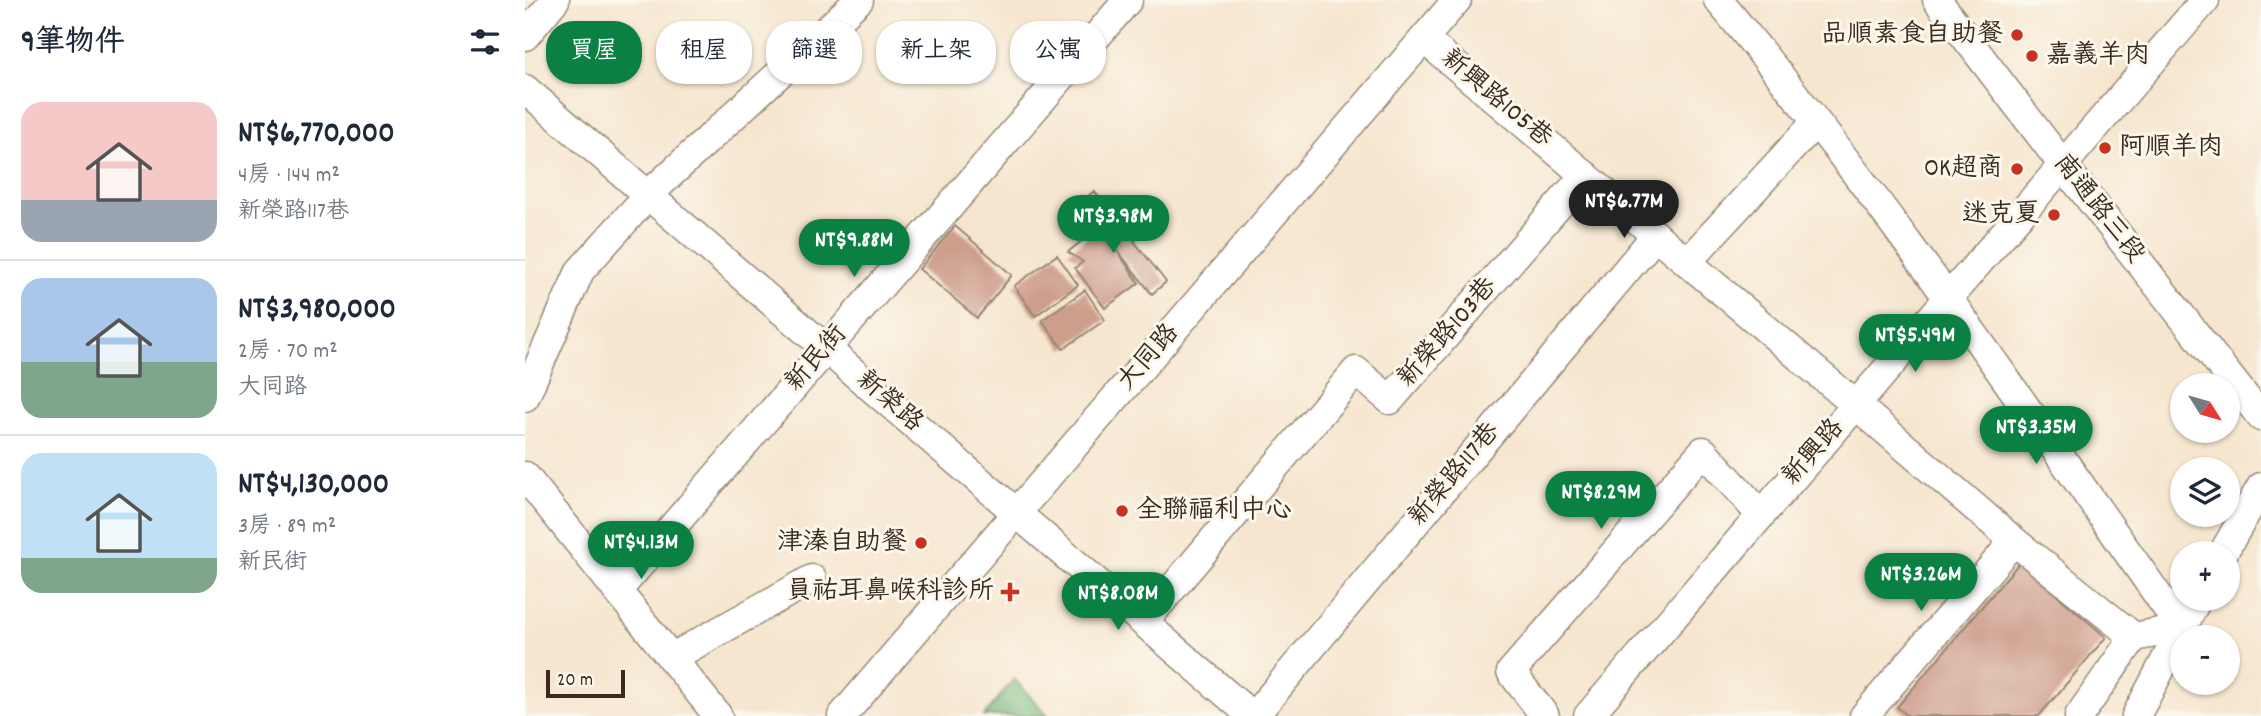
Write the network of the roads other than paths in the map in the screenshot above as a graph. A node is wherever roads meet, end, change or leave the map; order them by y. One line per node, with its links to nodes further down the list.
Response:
1 (555, 0): 8 (street)
2 (859, 0): 14 (street)
3 (1128, 0): 18 (street, 新民街)
4 (1457, 0): 9 (street, 大同路)
5 (1718, 0): 11 (street)
6 (1937, 0): 12 (street, 南通路三段)
7 (2205, 0): 12 (street, 新興路)
8 (525, 36)
9 (1424, 38): 13 (street, 新興路105巷); 24 (street, 大同路)
10 (525, 89): 14 (street, 新榮路)
11 (1816, 122): 16 (street); 17 (street)
12 (2063, 165): 17 (street, 新興路); 21 (street, 南通路三段)
13 (1585, 175): 15 (street, 新興路105巷); 30 (street, 新榮路103巷)
14 (648, 195): 18 (street, 新榮路); 19 (street)
15 (1656, 235): 16 (street, 新興路105巷); 38 (street, 新榮路117巷)
16 (1688, 262): 20 (street, 新興路105巷)
17 (1949, 298): 20 (street, 新興路); 31 (street)
18 (826, 348): 24 (street, 新榮路); 29 (street, 新民街)
19 (525, 397)
20 (1856, 405): 25 (street, 新興路); 26 (street, 新興路105巷)
21 (2261, 417)
22 (525, 476): 29 (street)
23 (2261, 487): 27 (street)
24 (1016, 512): 30 (street, 新榮路); 37 (street, 大同路)
25 (1761, 515): 39 (street); 40 (street, 新興路)
26 (2014, 541): 33 (street, 新興路105巷); 41 (street)
27 (2230, 541)
28 (812, 579): 35 (street)
29 (617, 591): 35 (street)
30 (1144, 622): 38 (street, 新榮路)
31 (2179, 625)
32 (2170, 630): 33 (street)
33 (2134, 637): 42 (street)
34 (2170, 650): 43 (street)
35 (671, 658): 36 (street)
36 (718, 716)
37 (842, 716)
38 (1253, 716)
39 (1545, 716)
40 (1588, 716)
41 (1864, 716)
42 (2079, 716)
43 (2136, 716)

